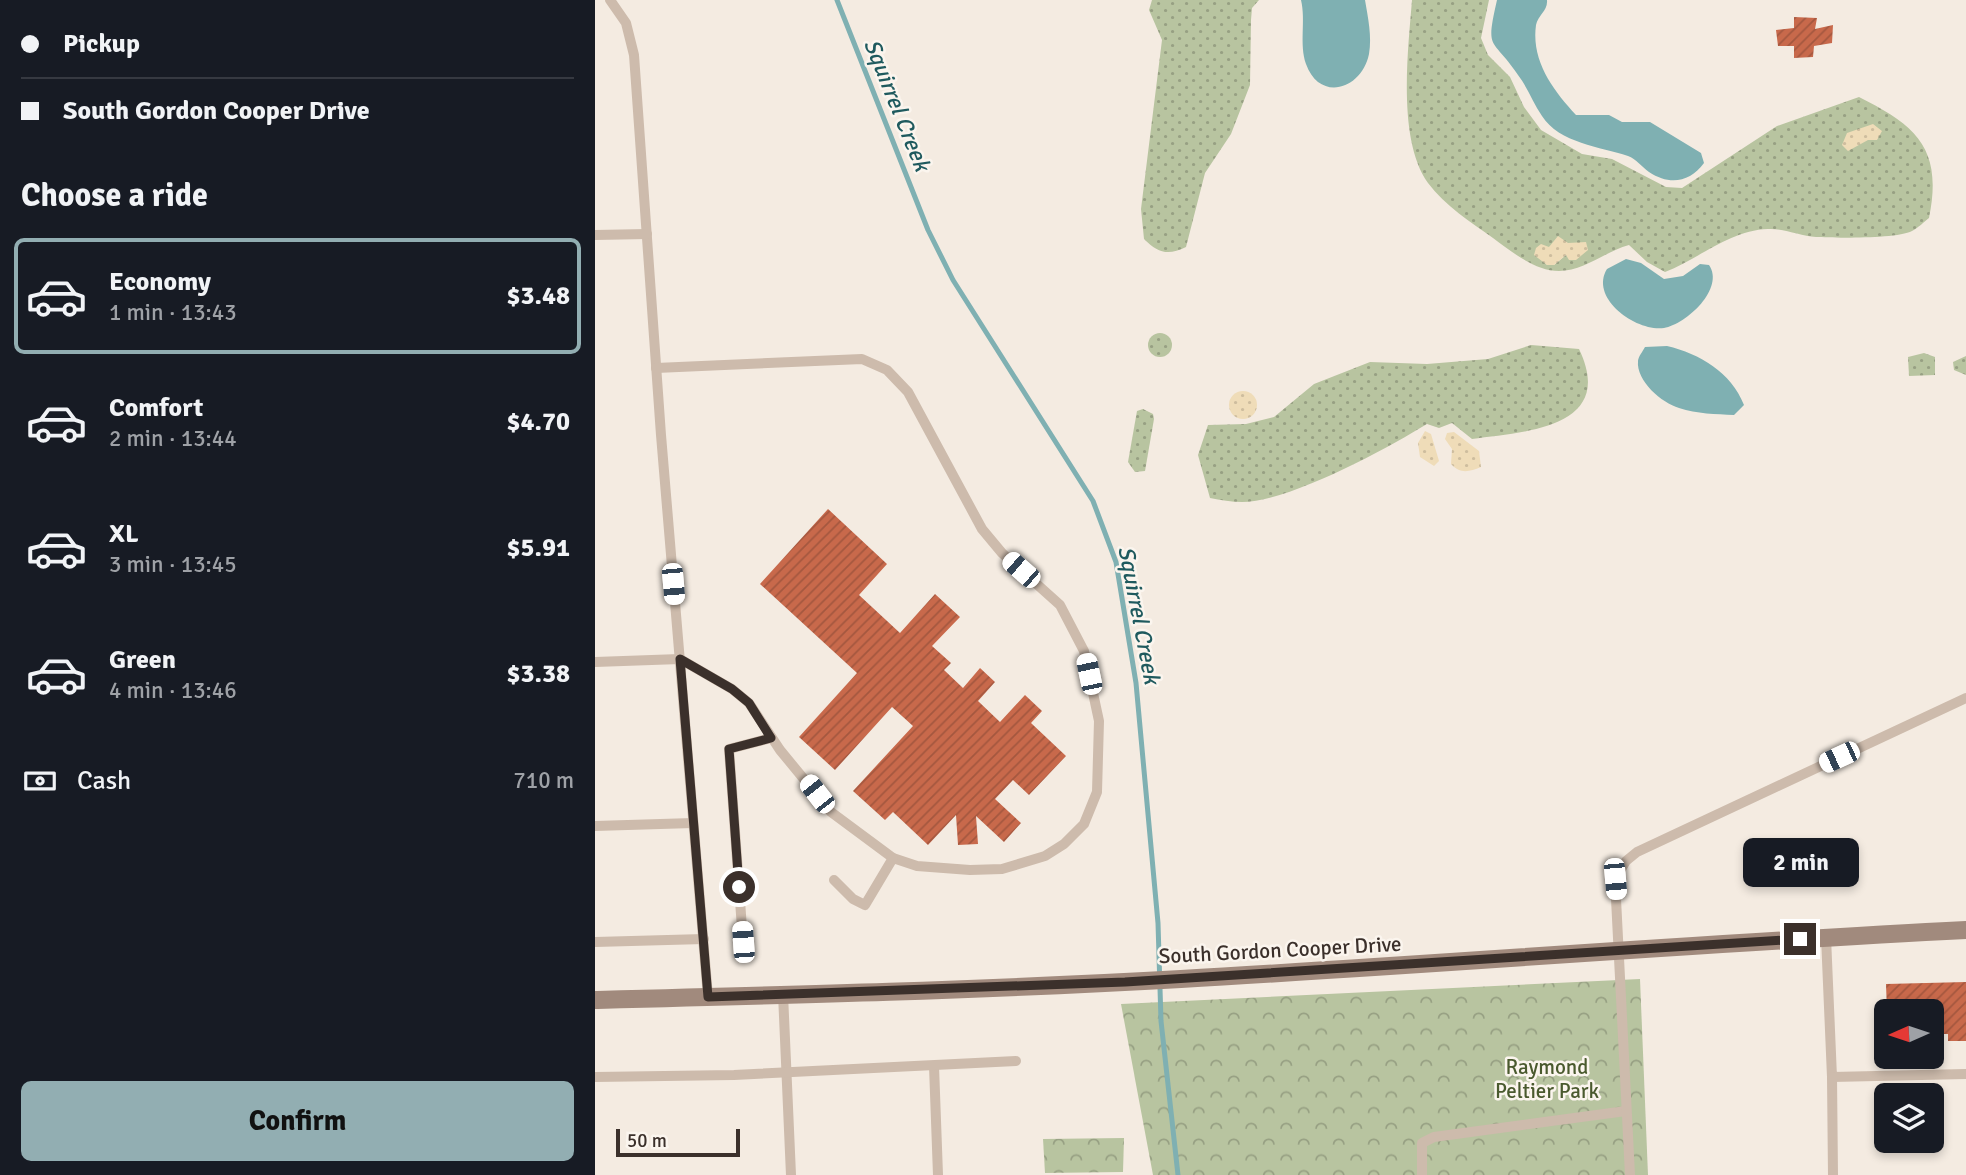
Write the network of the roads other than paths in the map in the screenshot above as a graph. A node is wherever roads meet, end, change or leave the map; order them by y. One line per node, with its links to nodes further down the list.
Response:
1 (610, 0): 2 (lane)
2 (647, 234): 3 (lane); 4 (lane)
3 (595, 235)
4 (656, 368): 5 (lane); 11 (lane)
5 (680, 659): 6 (lane); 8 (lane); 9 (lane)
6 (595, 662)
7 (1966, 698): 18 (lane)
8 (771, 738): 11 (lane); 16 (lane)
9 (693, 823): 10 (lane); 15 (lane)
10 (595, 826)
11 (894, 858): 12 (lane)
12 (834, 880)
13 (1966, 930): 14 (main road, South Gordon Cooper Drive)
14 (1826, 937): 18 (main road, South Gordon Cooper Drive); 27 (lane)
15 (704, 939): 17 (lane); 20 (lane)
16 (743, 942)
17 (595, 943)
18 (1618, 948): 19 (main road, South Gordon Cooper Drive); 28 (lane)
19 (783, 994): 20 (main road, South Gordon Cooper Drive); 24 (lane)
20 (708, 997): 21 (main road, South Gordon Cooper Drive)
21 (595, 1000)
22 (1016, 1061): 23 (lane)
23 (934, 1066): 24 (lane); 30 (lane)
24 (786, 1073): 26 (lane); 29 (lane)
25 (1966, 1074): 27 (lane)
26 (595, 1077)
27 (1832, 1077): 33 (lane)
28 (1626, 1111): 31 (lane); 32 (lane)
29 (791, 1175)
30 (938, 1175)
31 (1422, 1175)
32 (1630, 1175)
33 (1833, 1175)

